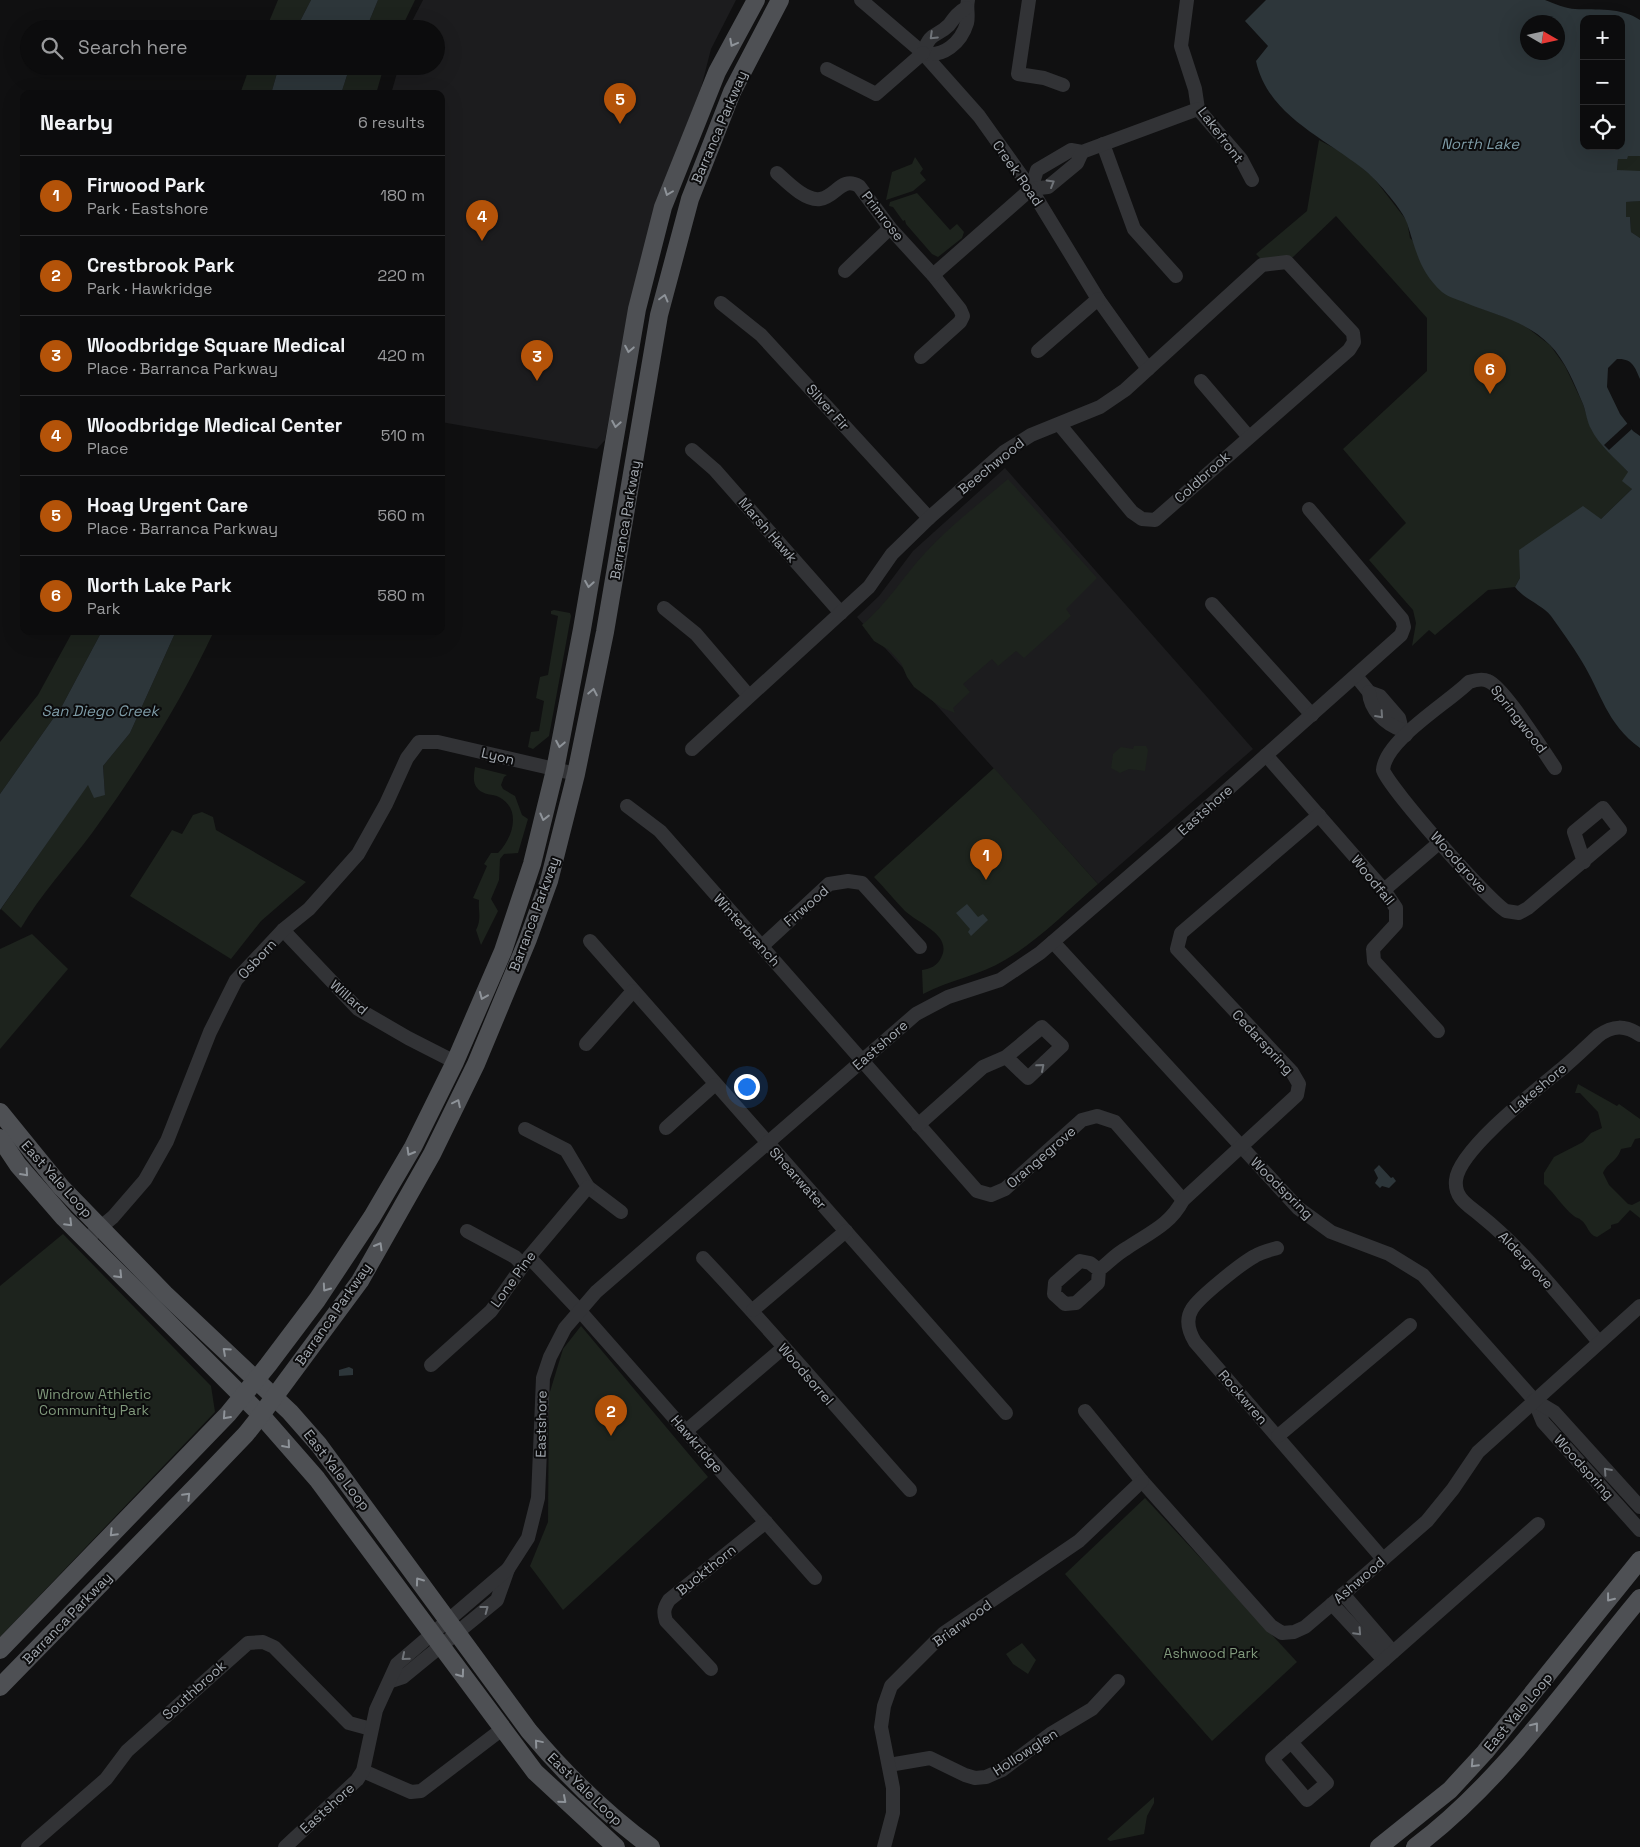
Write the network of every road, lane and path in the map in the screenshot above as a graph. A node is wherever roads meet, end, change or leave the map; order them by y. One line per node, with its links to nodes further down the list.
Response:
1 (756, 0): 30 (main road, Barranca Parkway, one-way to 30)
2 (780, 0): 31 (main road, Barranca Parkway, one-way to 2)
3 (861, 0): 9 (street, Creek Road)
4 (1029, 0): 11 (street)
5 (1187, 0): 12 (street, Lakefront)
6 (967, 4): 7 (street); 8 (street)
7 (949, 24): 8 (street); 9 (street, one-way to 9)
8 (960, 36): 9 (street)
9 (923, 53): 10 (street); 19 (street, Creek Road)
10 (827, 69)
11 (1063, 85)
12 (1198, 109): 13 (street); 18 (street, Lakefront)
13 (1103, 144): 14 (street); 23 (street)
14 (1082, 152): 15 (street); 16 (street)
15 (1057, 158): 16 (street); 19 (street)
16 (1068, 171): 19 (street, one-way to 16)
17 (777, 173): 20 (street, Primrose)
18 (1252, 180)
19 (1031, 189): 22 (street); 24 (street, Creek Road)
20 (890, 228): 21 (street); 22 (street, Primrose)
21 (845, 271)
22 (934, 275): 28 (street, Primrose)
23 (1176, 276)
24 (1098, 299): 27 (street); 29 (street, Creek Road)
25 (721, 303): 37 (street, Silver Fir)
26 (1354, 342): 29 (street, Beechwood); 34 (street, Coldbrook)
27 (1038, 351)
28 (921, 357)
29 (1148, 369): 33 (street, Beechwood)
30 (624, 376): 31 (main road); 49 (main road, Barranca Parkway, one-way to 49)
31 (648, 380): 50 (main road, Barranca Parkway, one-way to 31)
32 (1201, 381): 34 (street)
33 (1059, 424): 34 (street, Coldbrook); 37 (street, Beechwood)
34 (1248, 436)
35 (692, 450): 40 (street, Marsh Hawk)
36 (1309, 509): 41 (street, Eastshore)
37 (929, 518): 40 (street, Beechwood)
38 (1212, 604): 43 (street)
39 (664, 608): 42 (street)
40 (841, 613): 42 (street, Beechwood)
41 (1356, 676): 43 (street, Eastshore); 44 (street)
42 (749, 696): 46 (street, Beechwood)
43 (1312, 716): 47 (street, Eastshore)
44 (1404, 732): 48 (street, Springwood); 53 (street, Woodgrove)
45 (419, 742): 49 (street, Lyon); 56 (street, Osborn)
46 (692, 749)
47 (1266, 755): 52 (street, Woodfall); 58 (street, Eastshore)
48 (1555, 768)
49 (555, 770): 50 (street, Lyon); 67 (main road, Barranca Parkway, one-way to 67)
50 (576, 774): 97 (main road, Barranca Parkway, one-way to 50)
51 (627, 806): 59 (street, Winterbranch)
52 (1319, 815): 55 (street, Woodfall); 75 (street, Cedarspring)
53 (1440, 842): 54 (street, Woodgrove); 55 (street)
54 (1584, 862)
55 (1384, 890): 62 (street, Woodfall)
56 (282, 930): 67 (street, Willard); 80 (street, Osborn)
57 (590, 942): 61 (street, Shearwater)
58 (1053, 942): 66 (street, Eastshore); 75 (street, Woodspring)
59 (762, 946): 60 (street, Firwood); 66 (street, Winterbranch)
60 (920, 946)
61 (633, 991): 64 (street); 68 (street, Shearwater)
62 (1438, 1031)
63 (1640, 1035): 76 (street, Lakeshore)
64 (586, 1044)
65 (1006, 1057): 70 (street)
66 (861, 1060): 70 (street, Orangegrove); 74 (street, Eastshore)
67 (455, 1062): 95 (main road, Barranca Parkway, one-way to 95)
68 (714, 1085): 71 (street); 74 (street, Shearwater)
69 (0, 1112): 80 (main road, East Yale Loop)
70 (918, 1125): 78 (street, Orangegrove)
71 (666, 1128)
72 (525, 1129): 77 (street)
73 (0, 1138): 83 (main road, East Yale Loop, one-way to 83)
74 (768, 1144): 82 (street, Shearwater); 90 (street, Eastshore)
75 (1242, 1147): 78 (street); 98 (street, Woodspring)
76 (1456, 1180): 92 (street, Aldergrove)
77 (588, 1186): 79 (street); 86 (street, Lone Pine)
78 (1183, 1200): 87 (street)
79 (620, 1212)
80 (100, 1228): 83 (street, Osborn); 95 (main road, East Yale Loop, one-way to 80)
81 (467, 1231): 86 (street, Hawkridge)
82 (846, 1231): 89 (street); 100 (street, Shearwater)
83 (86, 1240): 96 (main road, East Yale Loop, one-way to 96)
84 (1277, 1248): 103 (street, Rockwren)
85 (703, 1258): 89 (street, Woodsorrel)
86 (526, 1261): 90 (street, Hawkridge); 94 (street, Lone Pine)
87 (1098, 1270)
88 (1640, 1306): 92 (street, Ashwood)
89 (753, 1310): 93 (street, Woodsorrel)
90 (580, 1311): 102 (street, Hawkridge); 115 (street, Eastshore)
91 (1410, 1325): 103 (street)
92 (1599, 1342): 98 (street, Ashwood)
93 (783, 1348): 102 (street); 105 (street, Woodsorrel)
94 (431, 1365)
95 (257, 1379): 96 (main road, Barranca Parkway); 97 (main road, East Yale Loop)
96 (242, 1397): 101 (main road, East Yale Loop); 117 (main road, Barranca Parkway, one-way to 117)
97 (274, 1397): 101 (main road, Barranca Parkway); 115 (main road, East Yale Loop, one-way to 97)
98 (1534, 1400): 106 (street, Woodspring, one-way to 98); 109 (street, Woodspring); 110 (street, Ashwood)
99 (1085, 1411): 104 (street, Ashwood)
100 (1006, 1413)
101 (261, 1415): 116 (main road, East Yale Loop, one-way to 116); 121 (main road, Barranca Parkway, one-way to 101)
102 (686, 1431): 107 (street, Hawkridge)
103 (1278, 1436): 110 (street, Rockwren)
104 (1142, 1481): 114 (street, Ashwood); 125 (street, Briarwood)
105 (910, 1490)
106 (1640, 1507)
107 (766, 1522): 112 (street, Hawkridge); 119 (street, Buckthorn)
108 (1538, 1524): 118 (street)
109 (1640, 1530)
110 (1383, 1559): 114 (street, Ashwood)
111 (1640, 1560): 132 (main road, East Yale Loop, one-way to 132)
112 (815, 1578)
113 (1640, 1598): 133 (main road, East Yale Loop, one-way to 113)
114 (1337, 1599): 118 (street)
115 (452, 1626): 116 (street, Eastshore); 130 (main road, East Yale Loop, one-way to 115)
116 (437, 1639): 122 (street, Eastshore); 123 (main road, East Yale Loop, one-way to 123)
117 (0, 1650)
118 (1389, 1656): 124 (street)
119 (711, 1669)
120 (1118, 1681): 125 (street, Hollowglen)
121 (0, 1687)
122 (371, 1729): 126 (street, Eastshore); 127 (street, Southbrook)
123 (501, 1730): 126 (street); 129 (main road, East Yale Loop, one-way to 129)
124 (1291, 1742)
125 (889, 1765): 131 (street, Briarwood)
126 (363, 1771): 128 (street, Eastshore)
127 (28, 1847)
128 (284, 1847)
129 (616, 1847)
130 (651, 1847)
131 (884, 1847)
132 (1379, 1847)
133 (1415, 1847)

